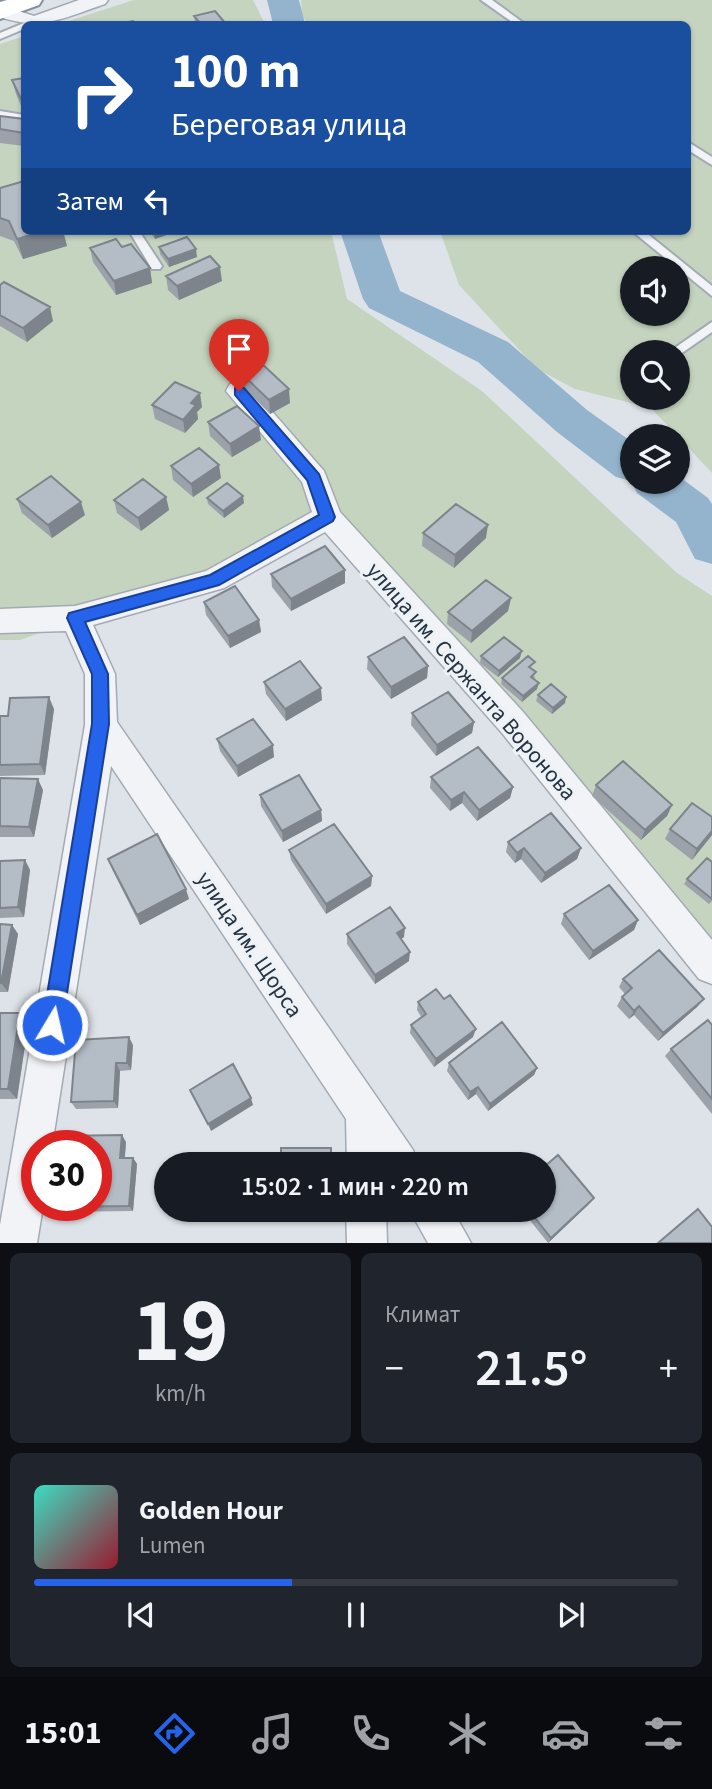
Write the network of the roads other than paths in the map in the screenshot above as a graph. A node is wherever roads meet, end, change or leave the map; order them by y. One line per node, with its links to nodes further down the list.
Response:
1 (98, 0): 4 (street)
2 (486, 0): 5 (lane)
3 (0, 11): 4 (highway)
4 (29, 18)
5 (516, 21)
6 (21, 23): 7 (lane)
7 (0, 36)
8 (0, 114): 9 (lane)
9 (21, 118)
10 (691, 147): 11 (lane)
11 (712, 162)
12 (137, 235): 14 (lane)
13 (642, 235): 15 (lane)
14 (156, 266)
15 (712, 292)
16 (712, 326): 17 (lane)
17 (690, 342)
18 (239, 391): 19 (street, улица им. Сержанта Воронова)
19 (328, 517): 20 (street); 23 (street, улица им. Сержанта Воронова)
20 (75, 618): 21 (street); 22 (street)
21 (0, 621)
22 (101, 724): 24 (street, улица им. Щорса); 29 (street)
23 (712, 967)
24 (365, 1112): 25 (street); 26 (street, улица им. Щорса)
25 (366, 1152)
26 (391, 1152)
27 (366, 1222): 30 (street)
28 (437, 1222): 31 (street)
29 (17, 1243)
30 (367, 1243)
31 (451, 1243)

